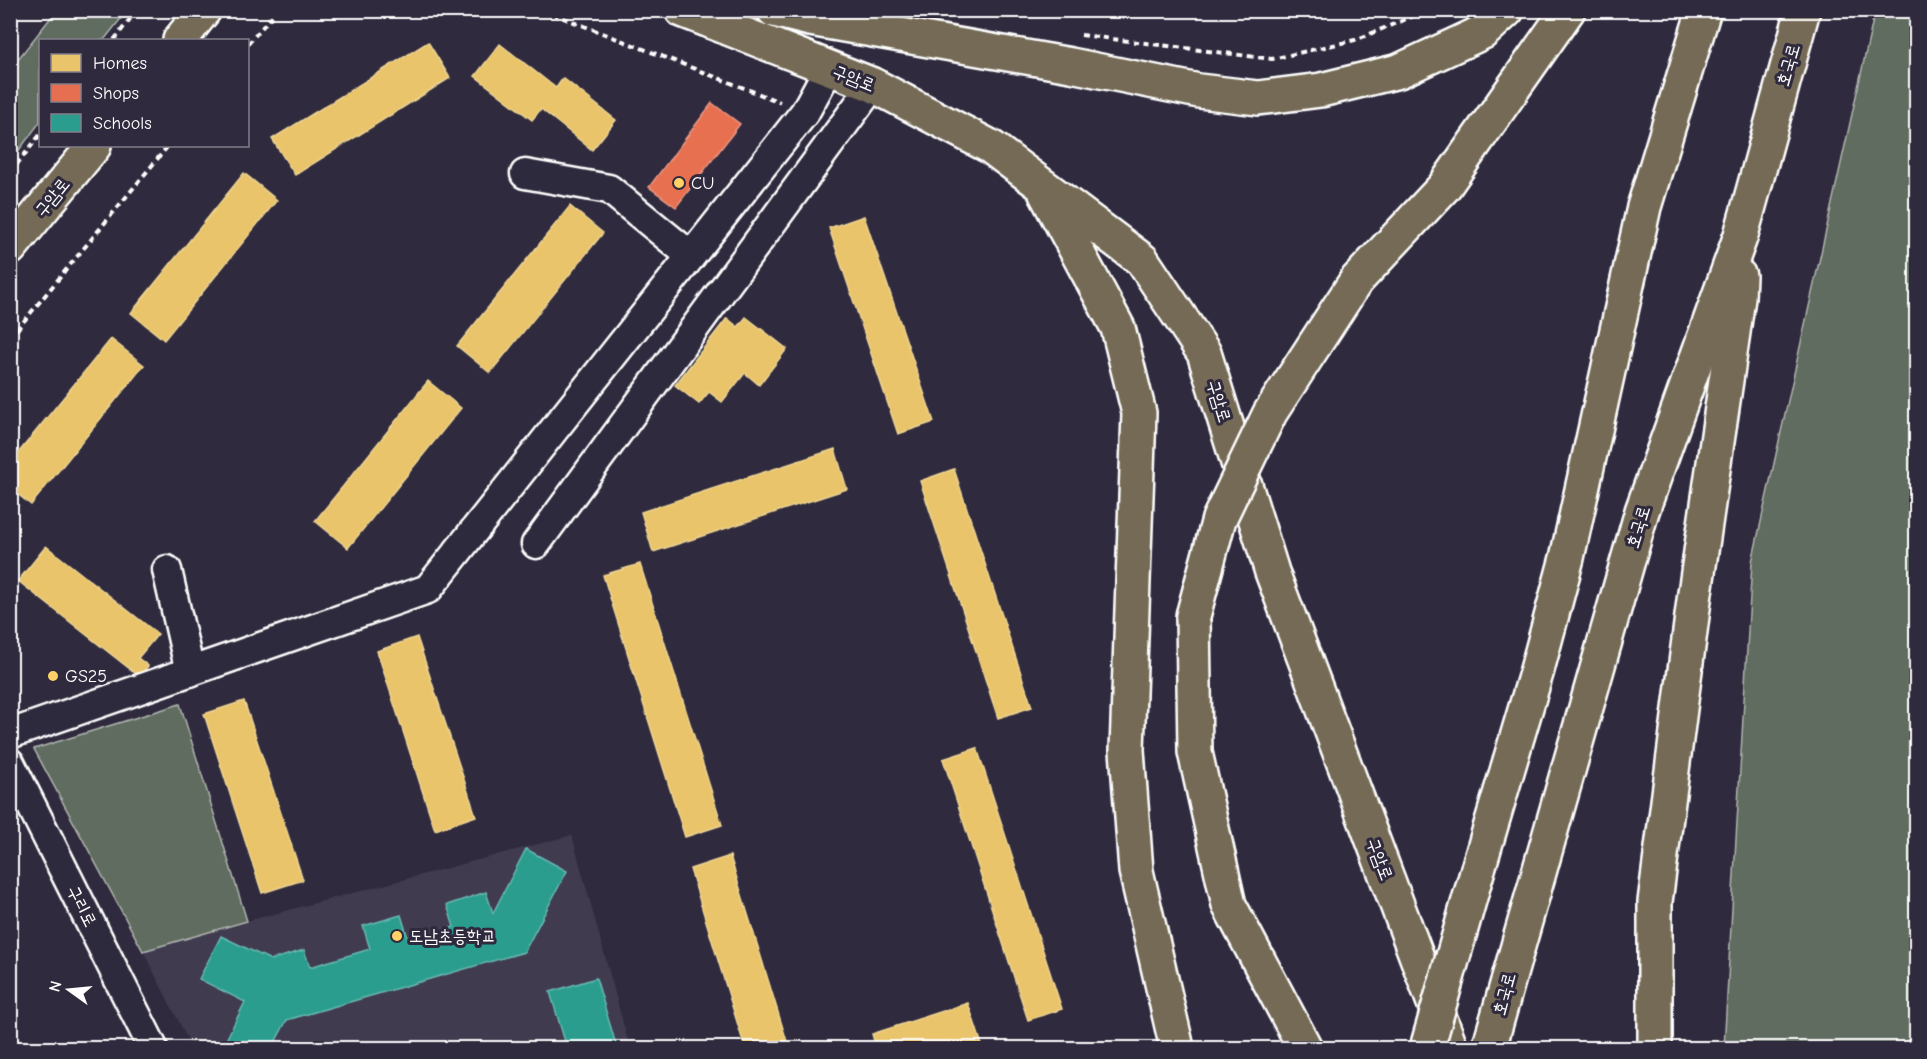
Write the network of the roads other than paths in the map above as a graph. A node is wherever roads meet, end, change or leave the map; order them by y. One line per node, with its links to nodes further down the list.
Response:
1 (204, 10): 8 (main road)
2 (682, 10): 9 (main road, 구암로)
3 (774, 10): 4 (main road)
4 (1507, 10)
5 (1568, 10): 24 (main road, bridge)
6 (1704, 10): 25 (main road, bridge)
7 (1803, 10): 14 (main road, 호국로)
8 (181, 39)
9 (829, 68): 10 (main road, 구암로); 16 (street)
10 (873, 85): 13 (main road, 구암로); 17 (street)
11 (93, 147): 15 (main road, 구암로)
12 (525, 174): 16 (street)
13 (1041, 184): 23 (main road); 26 (main road, 구암로)
14 (1741, 234): 27 (main road, 호국로); 28 (main road)
15 (10, 248)
16 (691, 256): 19 (street)
17 (536, 544)
18 (167, 570): 19 (street)
19 (190, 672): 20 (street)
20 (10, 734)
21 (10, 763): 22 (street, 구리로)
22 (153, 1048)
23 (1177, 1048)
24 (1305, 1048)
25 (1427, 1048)
26 (1451, 1048)
27 (1489, 1048)
28 (1655, 1048)

